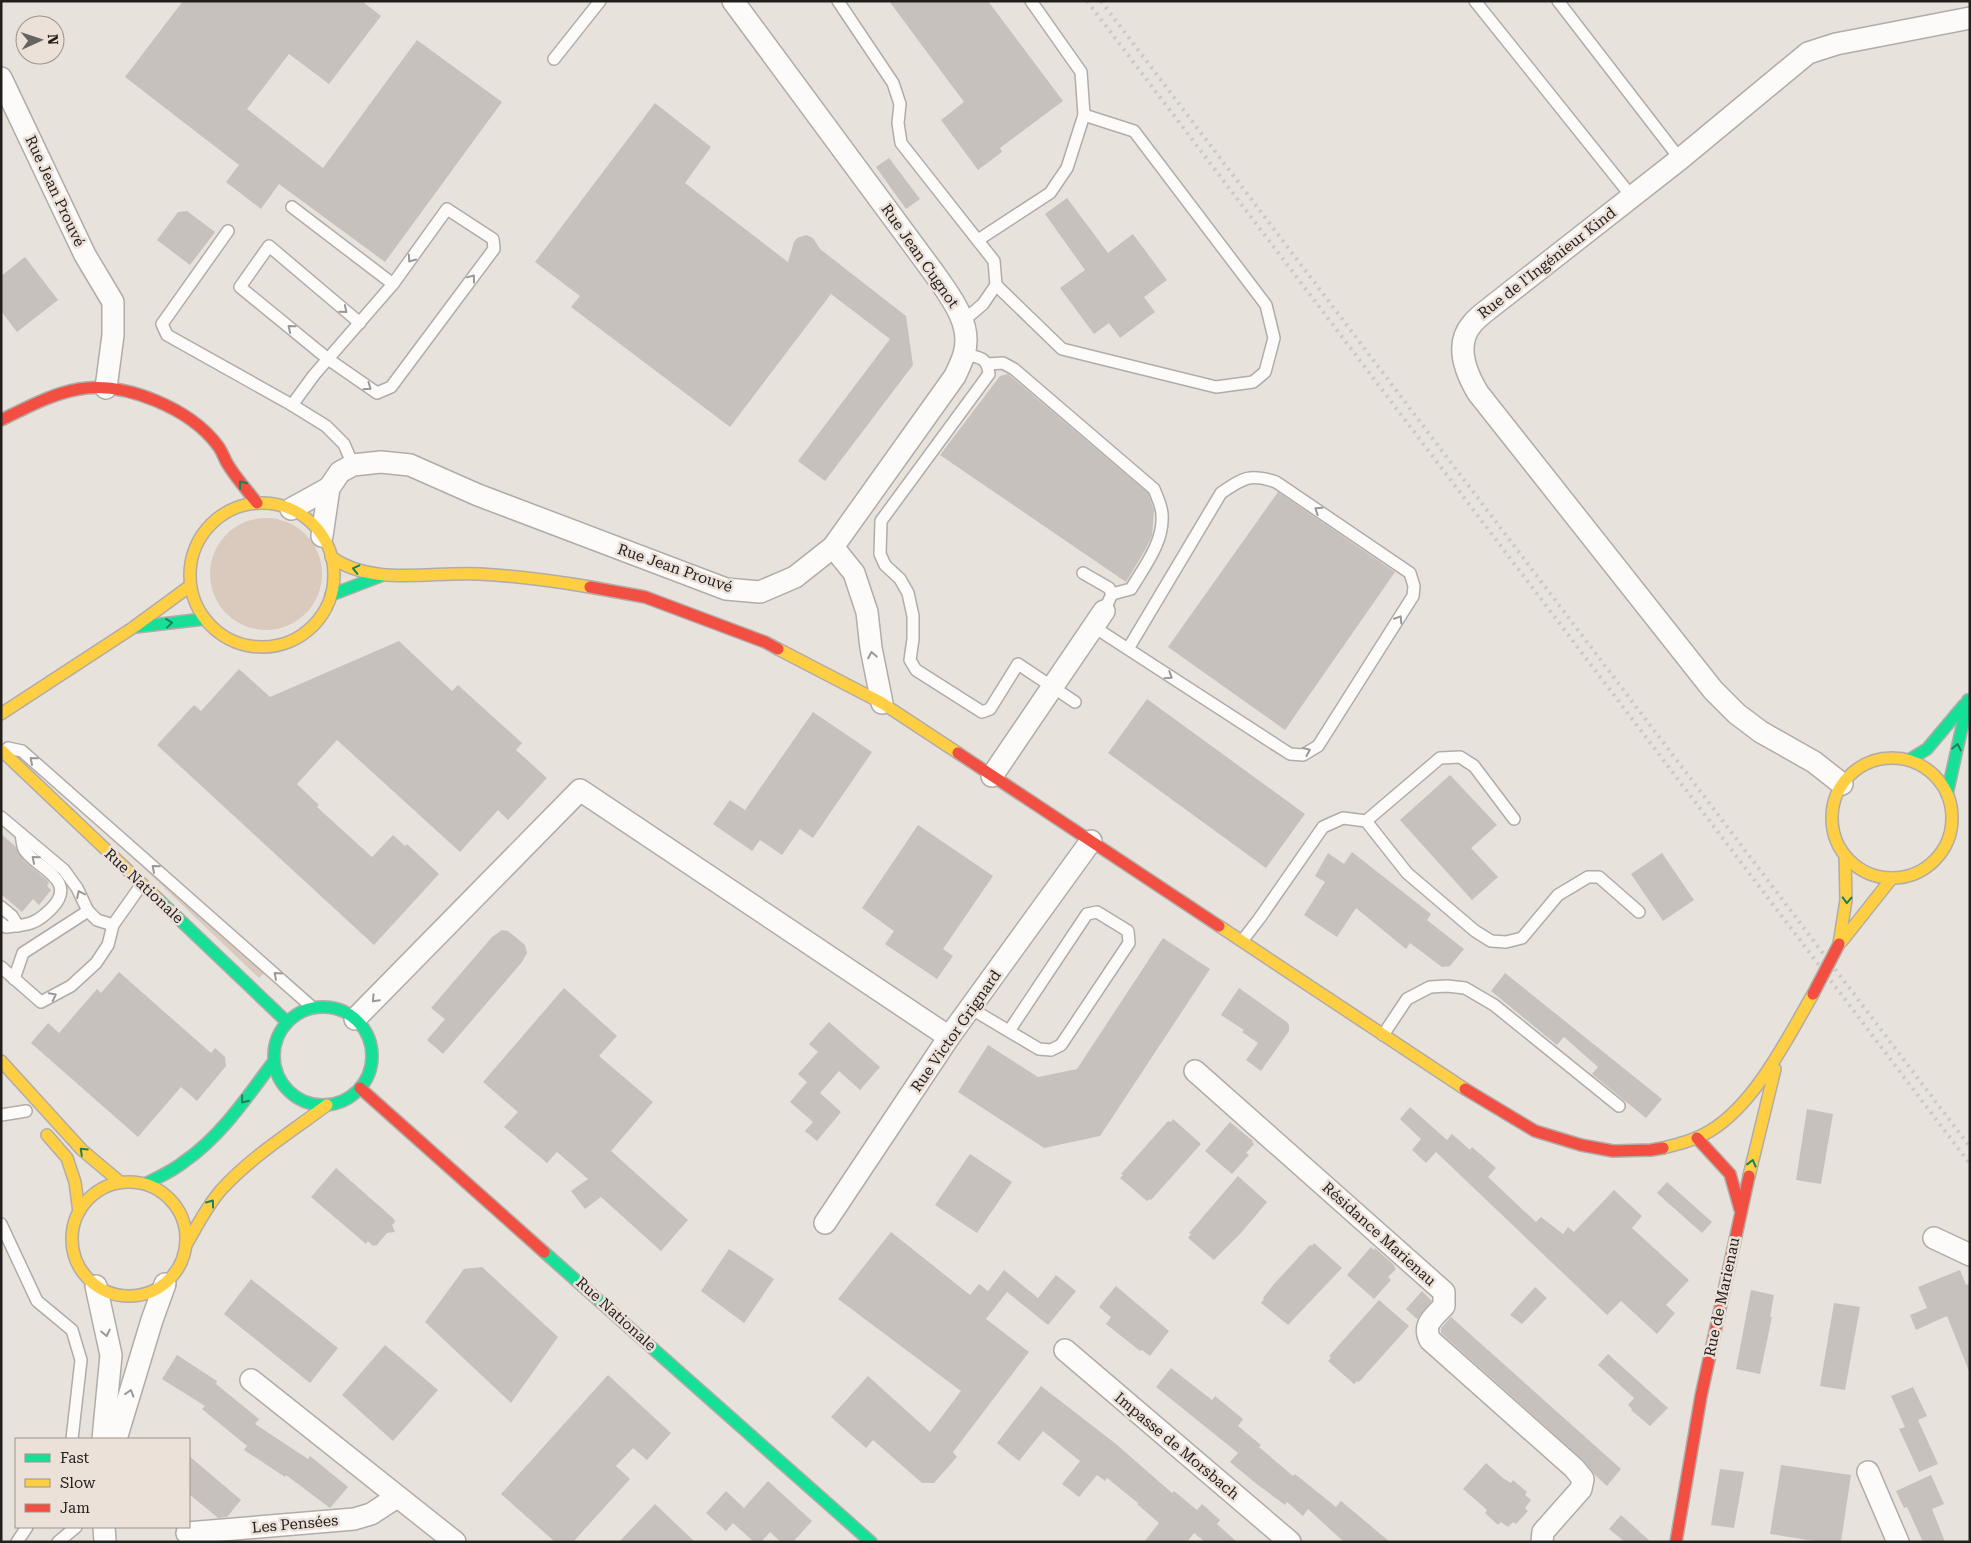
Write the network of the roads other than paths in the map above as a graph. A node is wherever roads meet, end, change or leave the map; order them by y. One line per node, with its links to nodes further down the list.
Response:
1 (600, 1): 8 (lane)
2 (733, 1): 18 (street, Rue Jean Cugnot)
3 (838, 1): 15 (lane)
4 (1032, 1): 10 (lane)
5 (1475, 1): 12 (lane)
6 (1558, 1): 11 (lane)
7 (1970, 18): 11 (street, Rue de l'Ingénieur Kind)
8 (554, 59)
9 (1, 78): 23 (street, Rue Jean Prouvé)
10 (1084, 115): 15 (lane); 17 (lane)
11 (1680, 159): 12 (street, Rue de l'Ingénieur Kind)
12 (1632, 197): 54 (street, Rue de l'Ingénieur Kind)
13 (292, 207): 16 (lane)
14 (228, 231): 24 (lane)
15 (978, 240): 17 (lane)
16 (393, 284): 19 (lane); 21 (lane, one-way to 16)
17 (996, 285): 18 (lane)
18 (962, 322): 20 (street, Rue Jean Cugnot)
19 (360, 323): 21 (lane); 21 (lane, one-way to 19)
20 (964, 354): 22 (lane); 28 (street, Rue Jean Cugnot)
21 (328, 359): 24 (lane)
22 (988, 364): 28 (lane); 42 (lane)
23 (106, 388): 25 (main road); 26 (main road)
24 (292, 405): 27 (lane)
25 (1, 420)
26 (227, 464): 29 (main road); 32 (main road, one-way to 26)
27 (353, 465): 30 (street); 36 (street, Rue Jean Prouvé)
28 (906, 467): 36 (street, Rue Jean Cugnot); 46 (lane)
29 (225, 482)
30 (329, 488): 33 (street); 35 (street)
31 (224, 499): 34 (main road)
32 (257, 503): 33 (main road); 34 (main road)
33 (291, 509): 35 (main road)
34 (222, 515): 40 (main road)
35 (322, 536): 37 (main road)
36 (833, 547): 49 (street, one-way to 36)
37 (331, 557): 39 (main road, one-way to 37); 41 (main road)
38 (1083, 573): 42 (lane)
39 (383, 575): 41 (main road); 49 (main road)
40 (190, 586): 43 (main road); 44 (main road)
41 (331, 595): 43 (main road)
42 (1103, 611): 45 (lane); 46 (street)
43 (204, 618): 44 (main road, one-way to 43)
44 (134, 627): 50 (main road)
45 (1128, 649): 45 (lane, one-way to 45)
46 (1052, 688): 48 (lane); 53 (street)
47 (1969, 698): 52 (main road); 55 (main road, one-way to 47)
48 (1075, 702)
49 (882, 703): 53 (main road)
50 (1, 714)
51 (1, 749): 63 (main road, Rue Nationale); 74 (lane, one-way to 51)
52 (1909, 760): 54 (main road); 55 (main road)
53 (992, 776): 60 (main road)
54 (1842, 784): 61 (main road)
55 (1947, 794): 62 (main road)
56 (1, 817): 59 (lane)
57 (1514, 819): 58 (lane)
58 (1366, 821): 66 (lane); 70 (lane)
59 (20, 834): 65 (lane, one-way to 59); 69 (lane, one-way to 59)
60 (1091, 841): 70 (main road); 75 (street, Rue Victor Grignard)
61 (1845, 856): 62 (main road); 71 (main road, one-way to 71)
62 (1892, 878): 71 (main road)
63 (142, 884): 68 (lane); 77 (main road, Rue Nationale)
64 (1, 907): 69 (lane)
65 (88, 911): 68 (lane); 73 (lane)
66 (1639, 912)
67 (1, 923): 69 (lane)
68 (113, 925): 73 (lane, one-way to 68)
69 (18, 926)
70 (1242, 941): 79 (main road)
71 (1839, 944): 81 (main road, bridge)
72 (1, 967): 73 (lane)
73 (14, 978)
74 (313, 1008): 76 (main road); 77 (main road)
75 (970, 1008): 78 (lane); 80 (street, Rue Victor Grignard)
76 (355, 1020): 80 (street, one-way to 76); 85 (main road)
77 (287, 1022): 82 (main road)
78 (1009, 1031): 78 (lane)
79 (1383, 1035): 88 (lane); 91 (main road)
80 (949, 1037): 96 (street, Rue Victor Grignard)
81 (1778, 1055): 91 (main road); 94 (main road, Rue de Marienau, one-way to 81)
82 (274, 1061): 87 (main road); 93 (main road, one-way to 93)
83 (1, 1062): 92 (main road, one-way to 83)
84 (1195, 1070): 121 (street, Résidance Marienau)
85 (360, 1088): 87 (main road); 119 (main road, Rue Nationale)
86 (14, 1097): 90 (main road)
87 (327, 1105): 99 (main road, one-way to 87)
88 (1619, 1106)
89 (1, 1115): 90 (lane)
90 (32, 1118): 95 (main road)
91 (1697, 1138): 94 (main road)
92 (120, 1182): 93 (main road); 95 (main road)
93 (145, 1184): 99 (main road)
94 (1741, 1210): 122 (main road, Rue de Marienau)
95 (79, 1212): 102 (main road)
96 (825, 1223)
97 (1, 1224): 105 (lane)
98 (1934, 1238): 100 (street)
99 (186, 1245): 101 (main road)
100 (1970, 1255)
101 (165, 1284): 102 (main road); 106 (street, one-way to 101)
102 (96, 1286): 106 (street, one-way to 106)
103 (1065, 1350): 120 (street, Impasse de Morsbach)
104 (251, 1380): 108 (street)
105 (72, 1438)
106 (106, 1438)
107 (1868, 1472): 123 (street)
108 (397, 1497): 113 (street, Les Pensées); 118 (street)
109 (26, 1528): 114 (lane)
110 (76, 1528): 115 (lane)
111 (77, 1528): 116 (lane)
112 (104, 1528): 117 (street)
113 (187, 1533)
114 (18, 1542)
115 (58, 1542)
116 (72, 1542)
117 (105, 1542)
118 (455, 1542)
119 (871, 1542)
120 (1290, 1542)
121 (1542, 1542)
122 (1676, 1542)
123 (1898, 1542)

